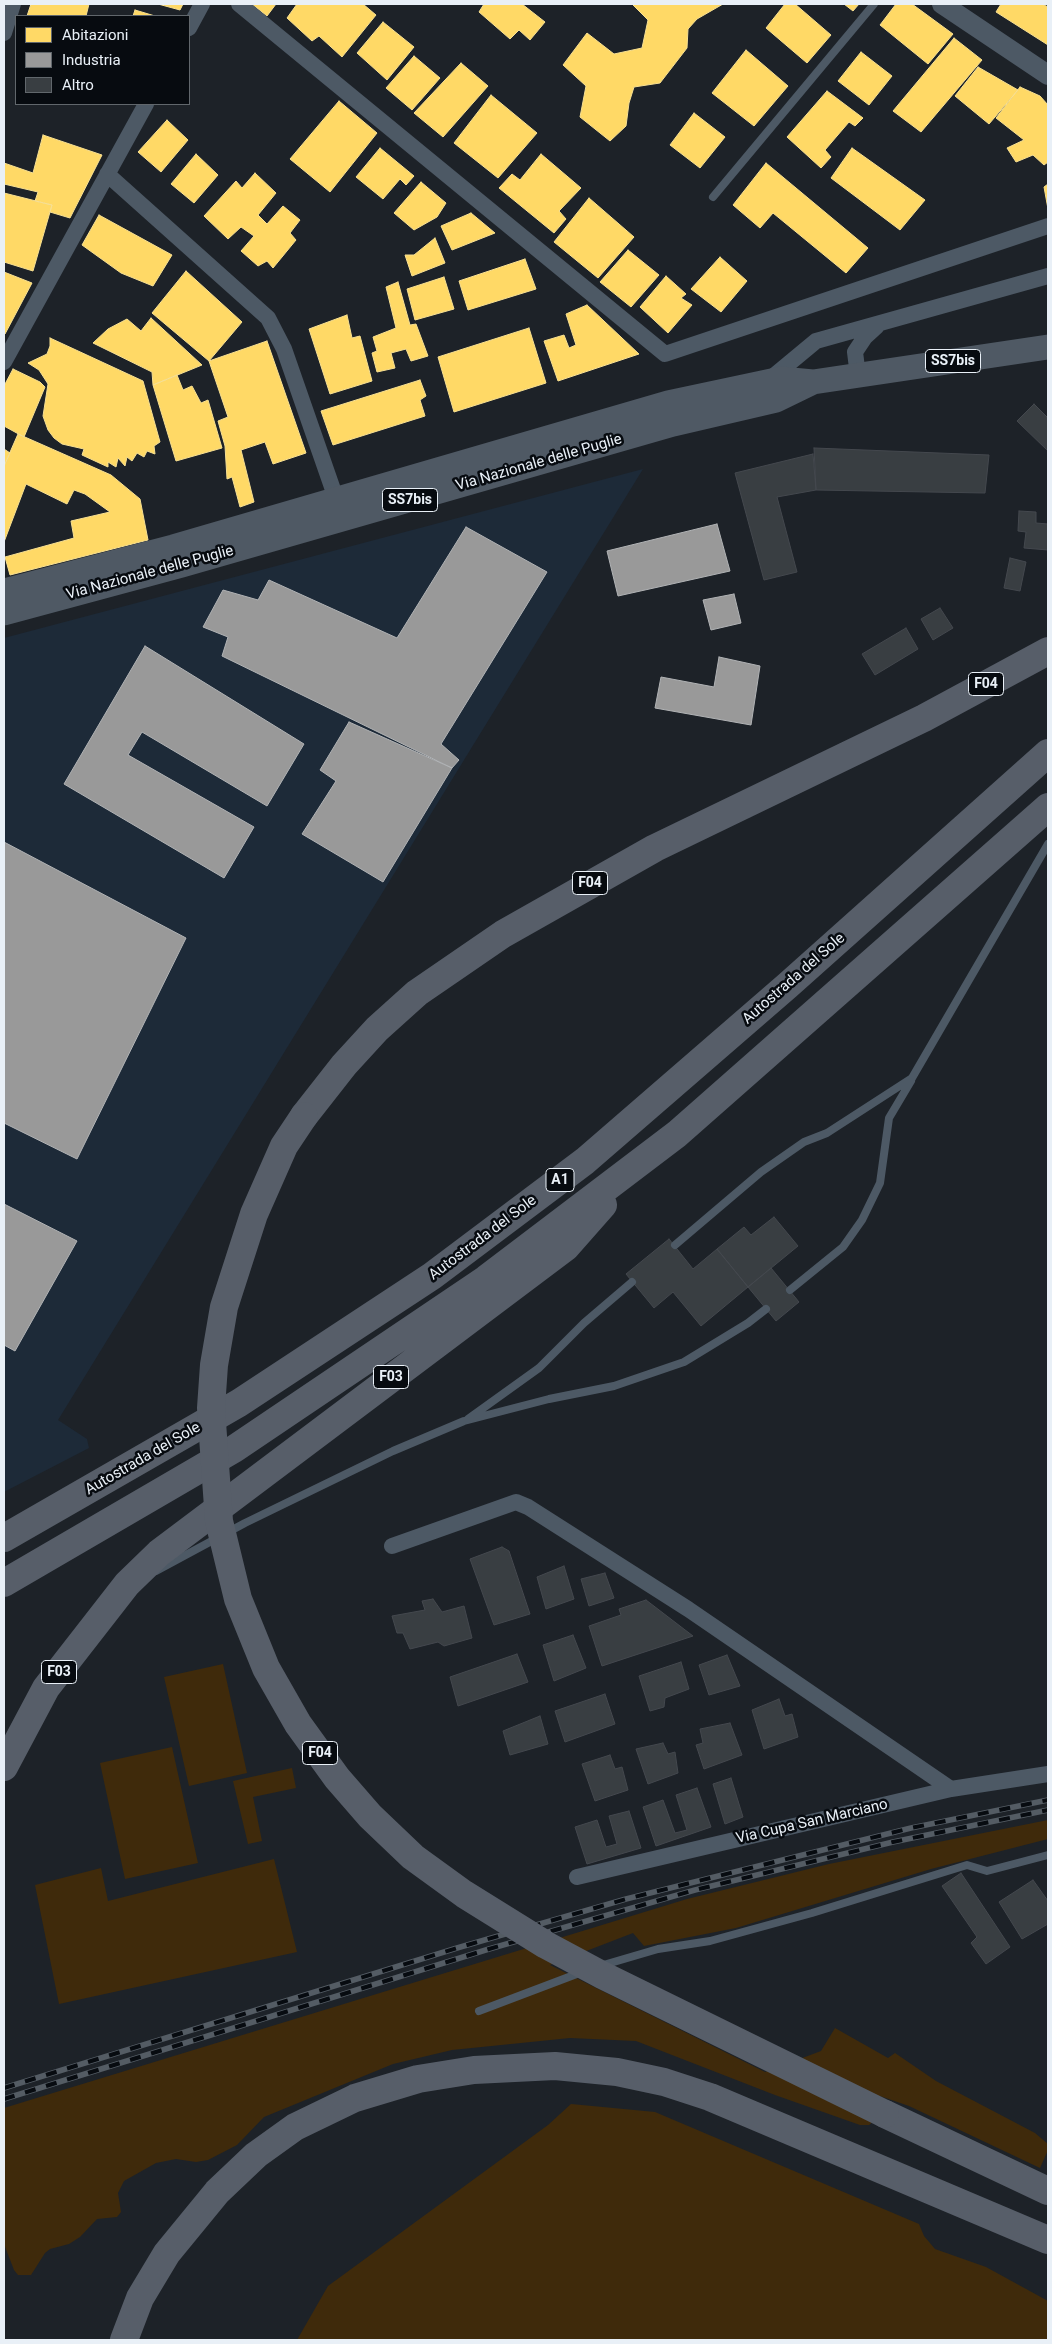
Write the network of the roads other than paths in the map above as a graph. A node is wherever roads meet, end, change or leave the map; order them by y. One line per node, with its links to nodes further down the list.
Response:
1 (13, 4): 7 (street)
2 (202, 4): 6 (street)
3 (239, 4): 12 (street)
4 (874, 4): 11 (lane)
5 (942, 4): 8 (street)
6 (190, 26)
7 (4, 33)
8 (1048, 75)
9 (145, 105): 10 (street)
10 (107, 174): 16 (street); 20 (street)
11 (714, 197)
12 (1048, 226)
13 (1048, 276): 14 (street)
14 (879, 325): 17 (street); 18 (street)
15 (1048, 347): 17 (main road, Via Nazionale delle Puglie / SS7bis)
16 (4, 362)
17 (858, 376): 19 (main road, Via Nazionale delle Puglie / SS7bis)
18 (767, 382): 19 (main road, Via Nazionale delle Puglie / SS7bis); 20 (main road, Via Nazionale delle Puglie / SS7bis)
19 (813, 382): 20 (main road, Via Nazionale delle Puglie / SS7bis)
20 (340, 510): 21 (main road, Via Nazionale delle Puglie / SS7bis); 22 (main road, Via Nazionale delle Puglie / SS7bis)
21 (4, 590)
22 (4, 613)
23 (1048, 651): 46 (highway, F04, bridge)
24 (1048, 753): 34 (highway, Autostrada del Sole / A1)
25 (1048, 807): 28 (highway, A1)
26 (1048, 844): 27 (lane)
27 (912, 1078): 29 (lane); 31 (lane)
28 (644, 1159): 36 (highway, A1); 38 (highway, F03)
29 (675, 1245)
30 (632, 1282): 33 (lane)
31 (790, 1290)
32 (766, 1310): 33 (lane)
33 (464, 1421): 38 (lane)
34 (4, 1538)
35 (392, 1546): 42 (street)
36 (33, 1568): 37 (highway, A1); 39 (lane)
37 (4, 1583)
38 (127, 1584): 40 (highway, F03)
39 (4, 1588)
40 (4, 1767)
41 (1048, 1774): 42 (street, Via Cupa San Marciano)
42 (951, 1789): 44 (street, Via Cupa San Marciano)
43 (1048, 1855): 45 (lane)
44 (577, 1877)
45 (479, 2011)
46 (1048, 2191)
47 (1048, 2240): 48 (highway)
48 (124, 2340)

